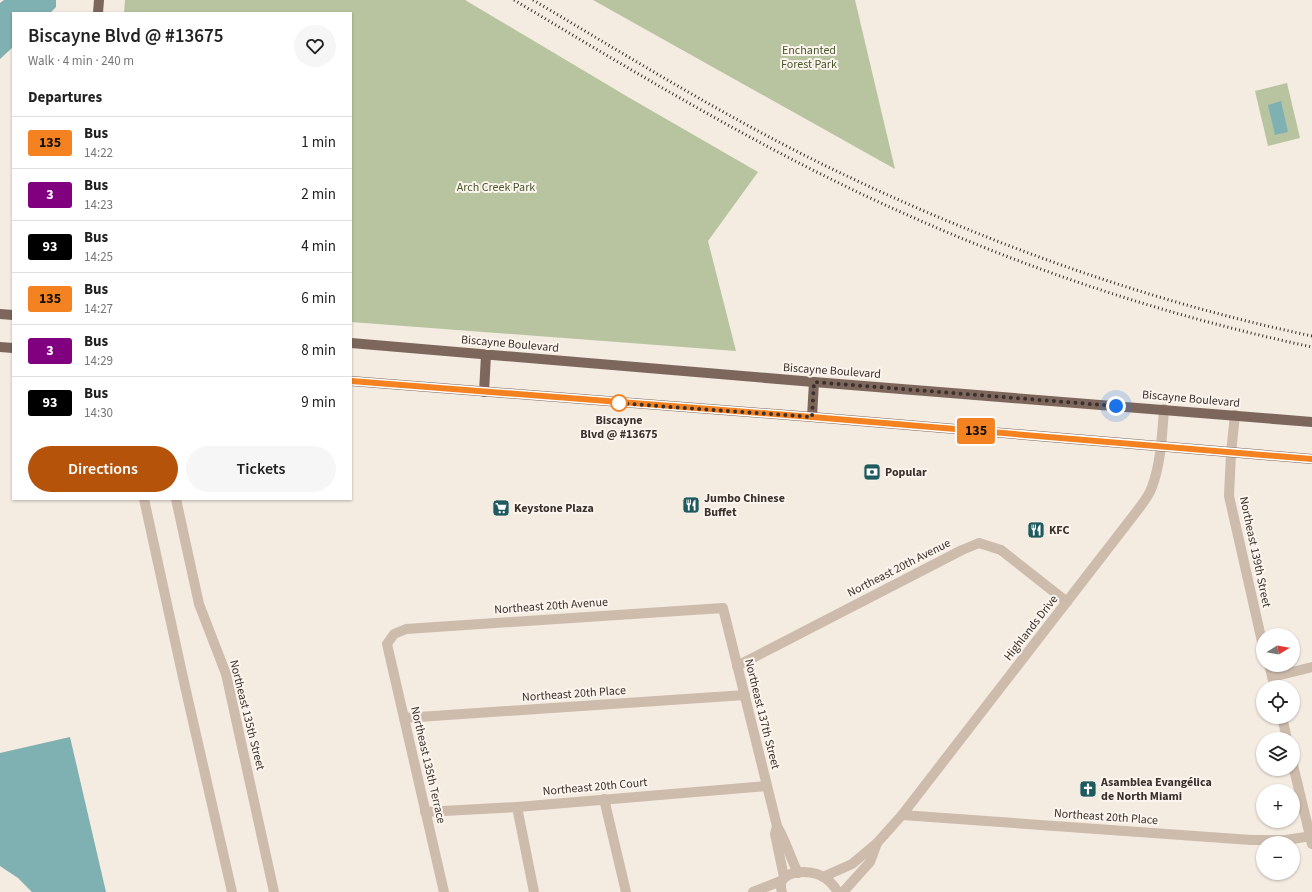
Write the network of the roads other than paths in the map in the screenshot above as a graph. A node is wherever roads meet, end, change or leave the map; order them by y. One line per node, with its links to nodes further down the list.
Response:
1 (99, 0): 2 (main road)
2 (98, 12)
3 (0, 314): 4 (main road)
4 (12, 315)
5 (352, 343): 8 (main road, Biscayne Boulevard)
6 (0, 347): 7 (main road)
7 (12, 348)
8 (486, 355): 10 (main road, Biscayne Boulevard); 11 (main road)
9 (352, 381): 11 (main road)
10 (814, 382): 12 (main road, Biscayne Boulevard); 14 (main road)
11 (484, 392): 14 (main road)
12 (1164, 409): 13 (main road, Biscayne Boulevard); 16 (street, Highlands Drive)
13 (1235, 415): 15 (main road, Biscayne Boulevard); 17 (street, Northeast 139th Street)
14 (812, 417): 16 (main road)
15 (1312, 422)
16 (1161, 447): 17 (main road); 21 (street, Highlands Drive)
17 (1231, 453): 18 (main road); 23 (street, Northeast 139th Street)
18 (1312, 459)
19 (144, 500): 44 (street)
20 (176, 500): 45 (street, Northeast 135th Street)
21 (1067, 602): 25 (street, Northeast 20th Avenue); 37 (street, Highlands Drive)
22 (723, 608): 24 (street, Northeast 20th Avenue); 25 (street, Northeast 137th Street)
23 (1259, 628)
24 (388, 644): 31 (street, Northeast 135th Terrace)
25 (737, 666): 30 (street, Northeast 137th Street)
26 (1312, 667): 28 (street)
27 (1271, 672): 28 (street)
28 (1272, 677): 29 (street)
29 (1273, 680)
30 (744, 695): 31 (street, Northeast 20th Place); 33 (street, Northeast 137th Street)
31 (404, 718): 36 (street, Northeast 135th Terrace)
32 (1296, 776): 39 (street)
33 (767, 786): 34 (street, Northeast 20th Court); 38 (street, Northeast 137th Street)
34 (604, 799): 35 (street, Northeast 20th Court); 48 (street)
35 (517, 807): 36 (street, Northeast 20th Court); 47 (street)
36 (425, 812): 46 (street, Northeast 135th Terrace)
37 (902, 815): 39 (street, Northeast 20th Place); 40 (street, Highlands Drive)
38 (777, 826): 41 (street, Northeast 137th Street); 43 (street, Northeast 137th Street)
39 (1311, 839)
40 (877, 843): 42 (street, Highlands Drive); 52 (street, Highlands Drive)
41 (798, 873): 42 (street); 43 (street)
42 (823, 877): 51 (street)
43 (783, 879): 49 (street); 50 (street, Northeast 137th Street)
44 (232, 892)
45 (274, 892)
46 (444, 892)
47 (534, 892)
48 (626, 892)
49 (753, 892)
50 (782, 892)
51 (838, 892)
52 (842, 892)

